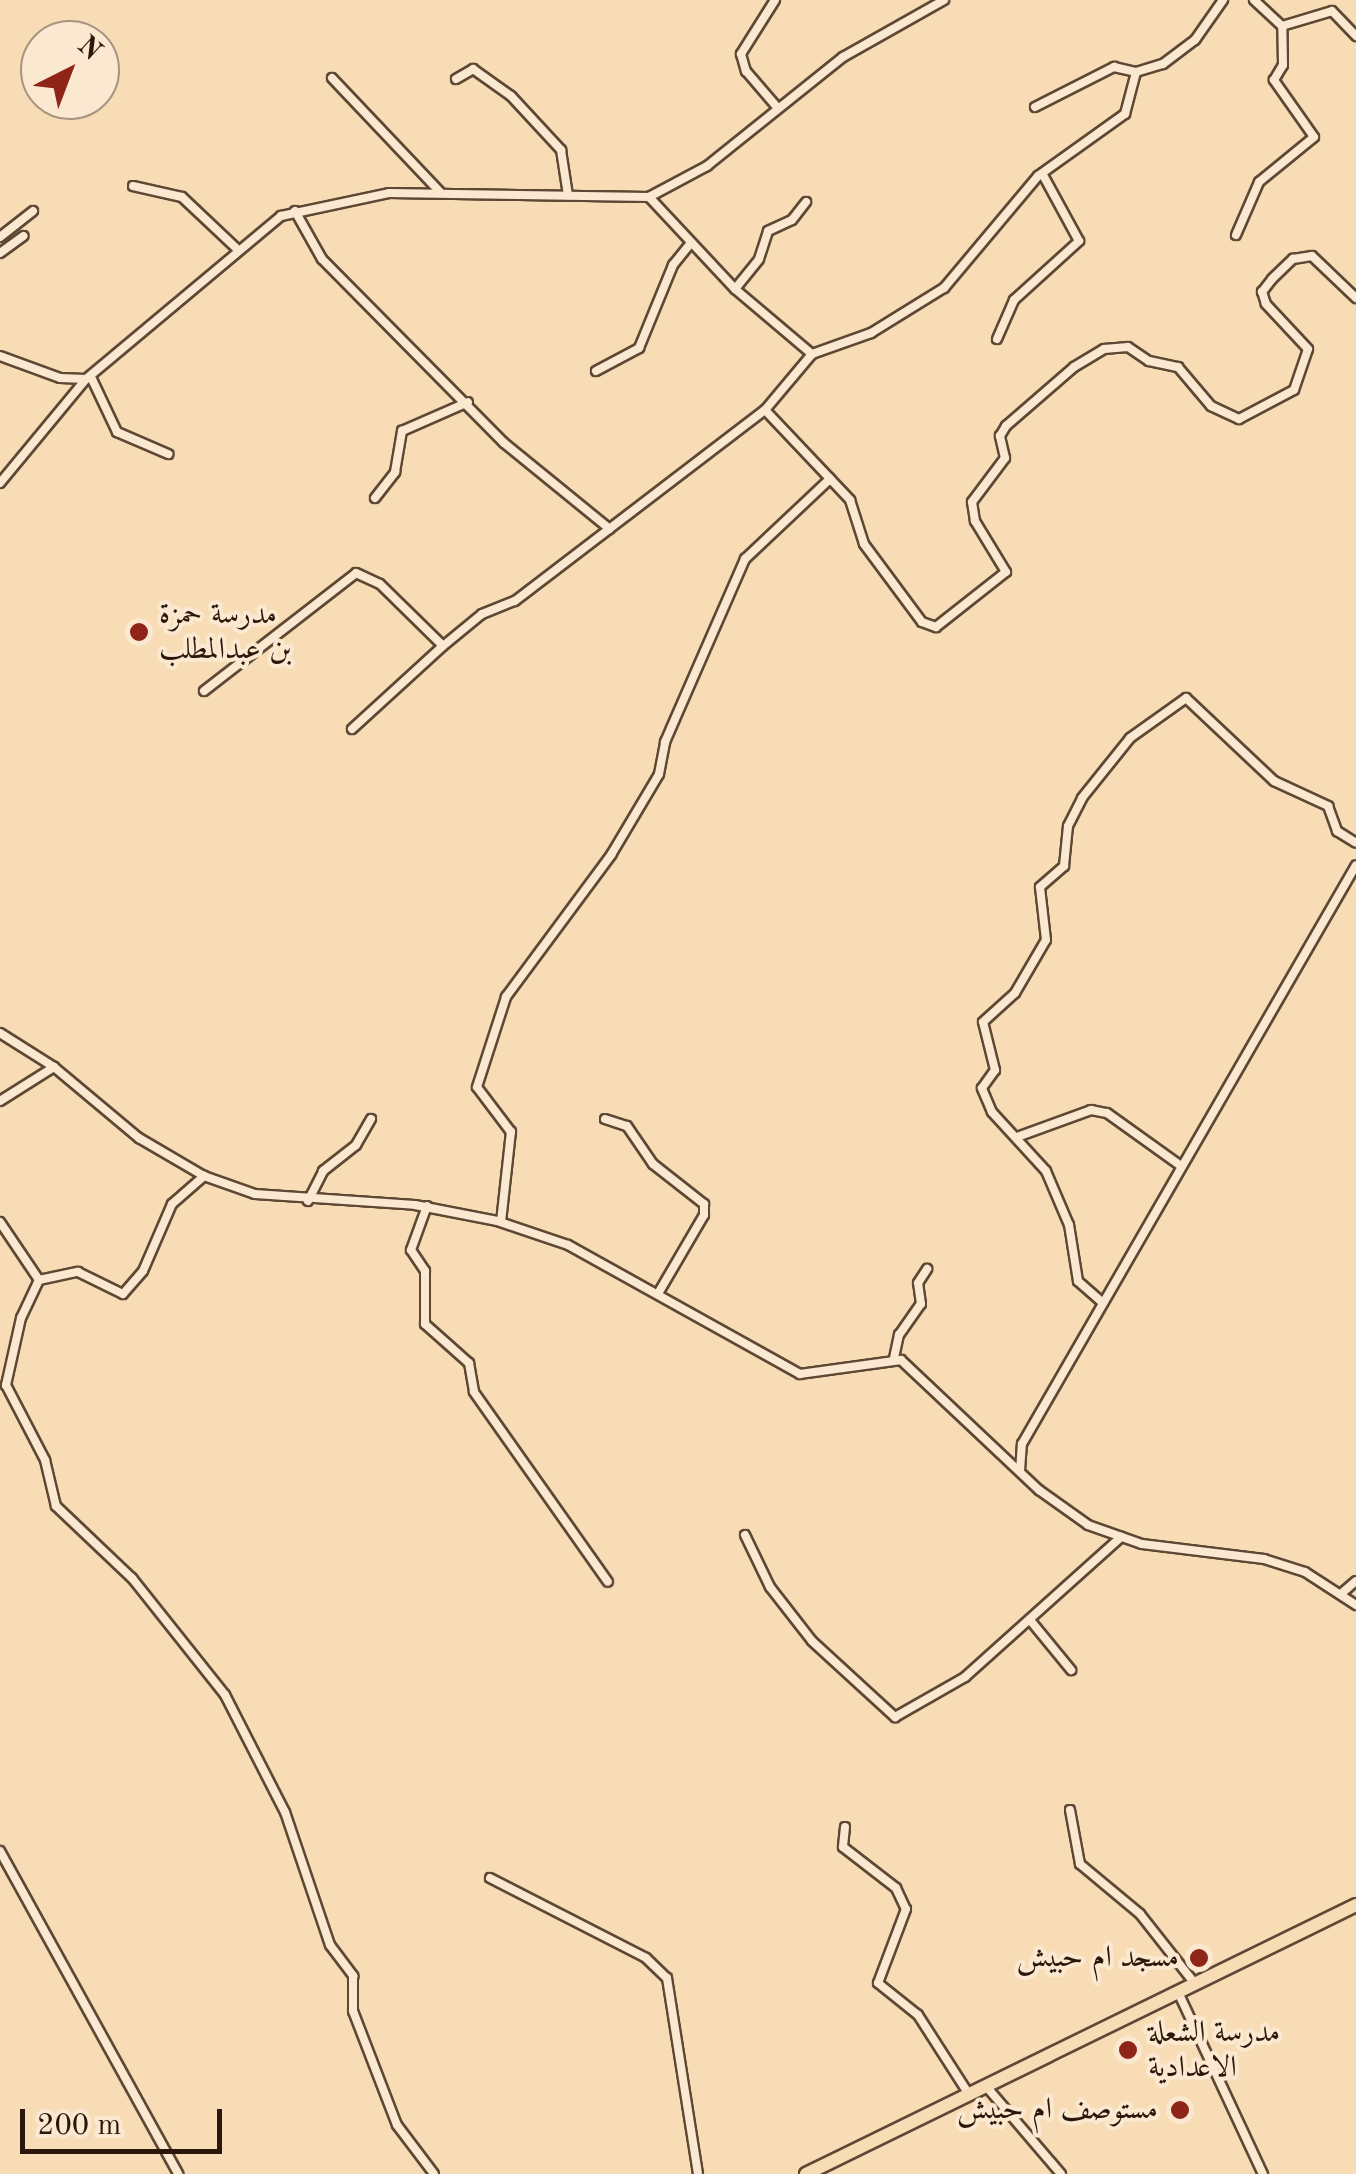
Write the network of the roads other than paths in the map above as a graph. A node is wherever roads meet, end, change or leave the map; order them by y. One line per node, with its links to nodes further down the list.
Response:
1 (774, 0): 10 (street)
2 (944, 0): 10 (street)
3 (1222, 0): 7 (street)
4 (1254, 0): 5 (street)
5 (1282, 26): 6 (street); 20 (street)
6 (1356, 36)
7 (1136, 72): 11 (street); 12 (street)
8 (332, 78): 14 (street)
9 (456, 80): 15 (street)
10 (776, 106): 16 (street)
11 (1035, 107)
12 (1042, 174): 28 (street); 29 (street)
13 (133, 186): 24 (street)
14 (440, 192): 15 (street); 19 (street)
15 (568, 195): 16 (street)
16 (649, 198): 23 (street)
17 (806, 202): 26 (street)
18 (34, 211): 22 (street)
19 (295, 211): 24 (street); 33 (street)
20 (1236, 235)
21 (23, 236): 25 (street)
22 (0, 237)
23 (691, 244): 26 (street); 31 (street)
24 (237, 249): 32 (street)
25 (0, 253)
26 (735, 289): 29 (street)
27 (1356, 298): 36 (street)
28 (998, 339)
29 (812, 354): 34 (street)
30 (0, 356): 32 (street)
31 (596, 371)
32 (88, 378): 35 (street); 37 (street)
33 (468, 402): 38 (street); 39 (street)
34 (765, 410): 36 (street); 39 (street)
35 (168, 454)
36 (830, 478): 57 (street)
37 (0, 482)
38 (375, 498)
39 (610, 529): 40 (street)
40 (443, 646): 41 (street); 42 (street)
41 (204, 691)
42 (352, 729)
43 (1356, 843): 51 (street)
44 (1356, 865): 45 (street)
45 (1353, 875): 52 (street)
46 (0, 1033): 47 (street)
47 (54, 1068): 48 (street); 53 (street)
48 (0, 1101)
49 (371, 1119): 54 (street)
50 (605, 1119): 60 (street)
51 (1018, 1137): 52 (street); 61 (street)
52 (1181, 1166): 61 (street)
53 (204, 1176): 54 (street); 59 (street)
54 (308, 1201): 55 (street)
55 (427, 1206): 57 (street); 69 (street)
56 (0, 1222): 59 (street)
57 (501, 1222): 60 (street)
58 (928, 1268): 62 (street)
59 (39, 1280): 84 (street)
60 (659, 1292): 62 (street)
61 (1103, 1302): 63 (street)
62 (894, 1358): 64 (street)
63 (1022, 1444): 64 (street); 65 (street)
64 (1000, 1452): 65 (street)
65 (1020, 1471): 67 (street)
66 (745, 1536): 72 (street)
67 (1122, 1537): 70 (street); 72 (street)
68 (1356, 1581): 70 (street)
69 (608, 1582)
70 (1342, 1593): 71 (street)
71 (1356, 1605)
72 (1030, 1620): 73 (street)
73 (1071, 1670)
74 (1070, 1810): 79 (street)
75 (845, 1827): 82 (street)
76 (0, 1851): 83 (street)
77 (490, 1878): 85 (street)
78 (1356, 1905): 79 (highway)
79 (1196, 1984): 80 (highway)
80 (1178, 1992): 81 (highway); 88 (street)
81 (985, 2085): 82 (highway); 87 (street)
82 (968, 2093): 86 (highway)
83 (178, 2174)
84 (434, 2174)
85 (698, 2174)
86 (806, 2174)
87 (1061, 2174)
88 (1264, 2174)

